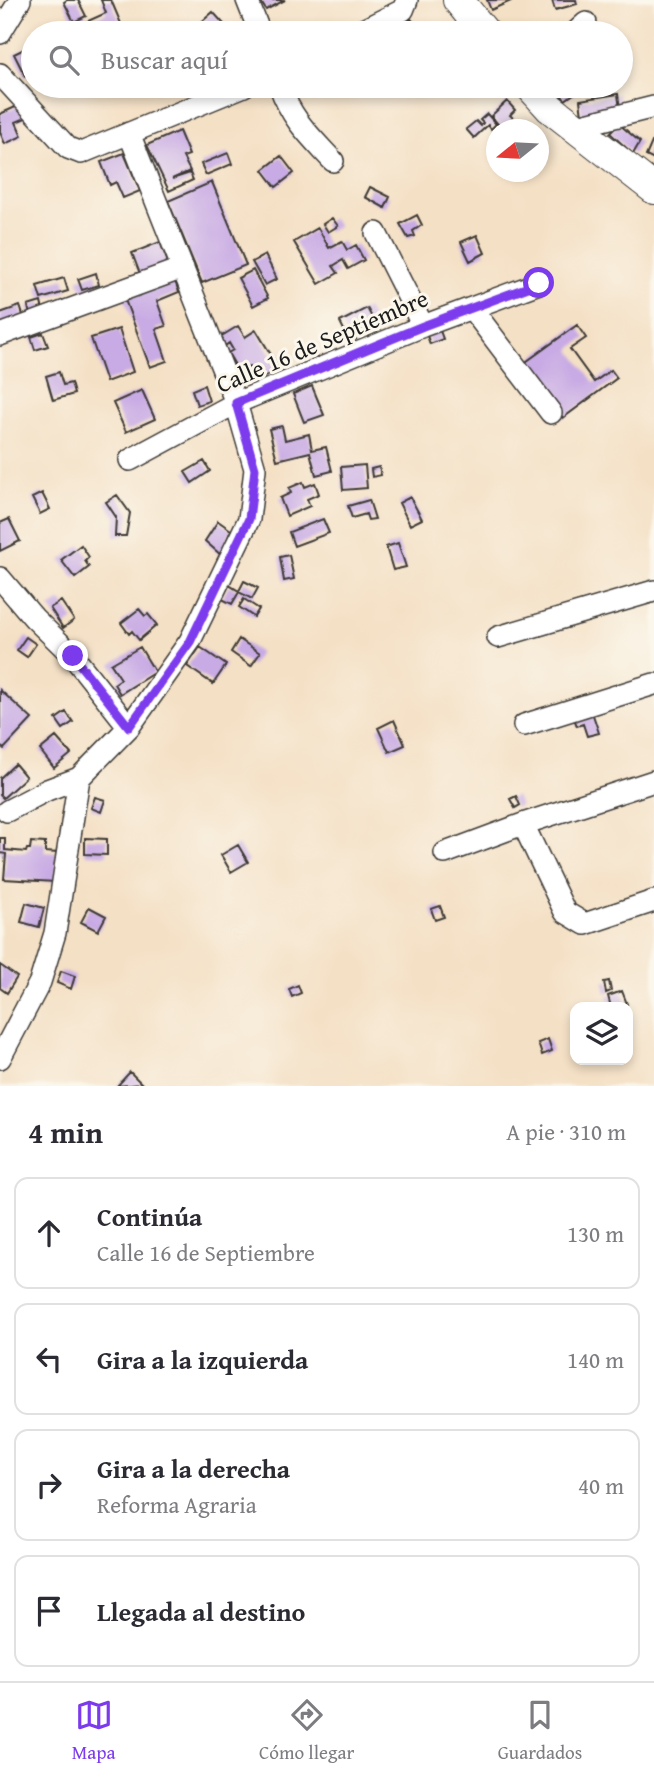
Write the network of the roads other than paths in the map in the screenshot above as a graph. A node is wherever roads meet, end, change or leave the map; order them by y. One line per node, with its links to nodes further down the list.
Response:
1 (20, 0): 8 (street)
2 (247, 0): 5 (street)
3 (407, 0): 6 (street)
4 (458, 0): 7 (highway)
5 (255, 21)
6 (381, 21)
7 (475, 21)
8 (0, 33)
9 (0, 74): 10 (street)
10 (21, 97)
11 (22, 98): 17 (street)
12 (215, 98): 17 (street)
13 (284, 98): 18 (street)
14 (541, 98): 16 (highway)
15 (654, 107): 16 (street)
16 (574, 127): 19 (highway)
17 (129, 133): 21 (street)
18 (333, 161)
19 (654, 189)
20 (376, 233): 24 (street)
21 (183, 268): 25 (street); 26 (street)
22 (539, 283): 23 (street, Calle 16 de Septiembre)
23 (472, 309): 24 (street, Calle 16 de Septiembre); 27 (street)
24 (423, 326): 26 (street, Calle 16 de Septiembre)
25 (0, 335)
26 (236, 403): 28 (street, Calle 16 de Septiembre); 34 (street)
27 (551, 413)
28 (130, 460)
29 (0, 578): 34 (street)
30 (654, 591): 31 (street)
31 (498, 637)
32 (654, 684): 33 (street)
33 (524, 725)
34 (129, 727): 35 (street)
35 (79, 778): 37 (street); 41 (street)
36 (654, 781): 38 (street)
37 (7, 811)
38 (523, 824): 39 (street); 40 (street)
39 (445, 853)
40 (654, 901)
41 (0, 1058)

